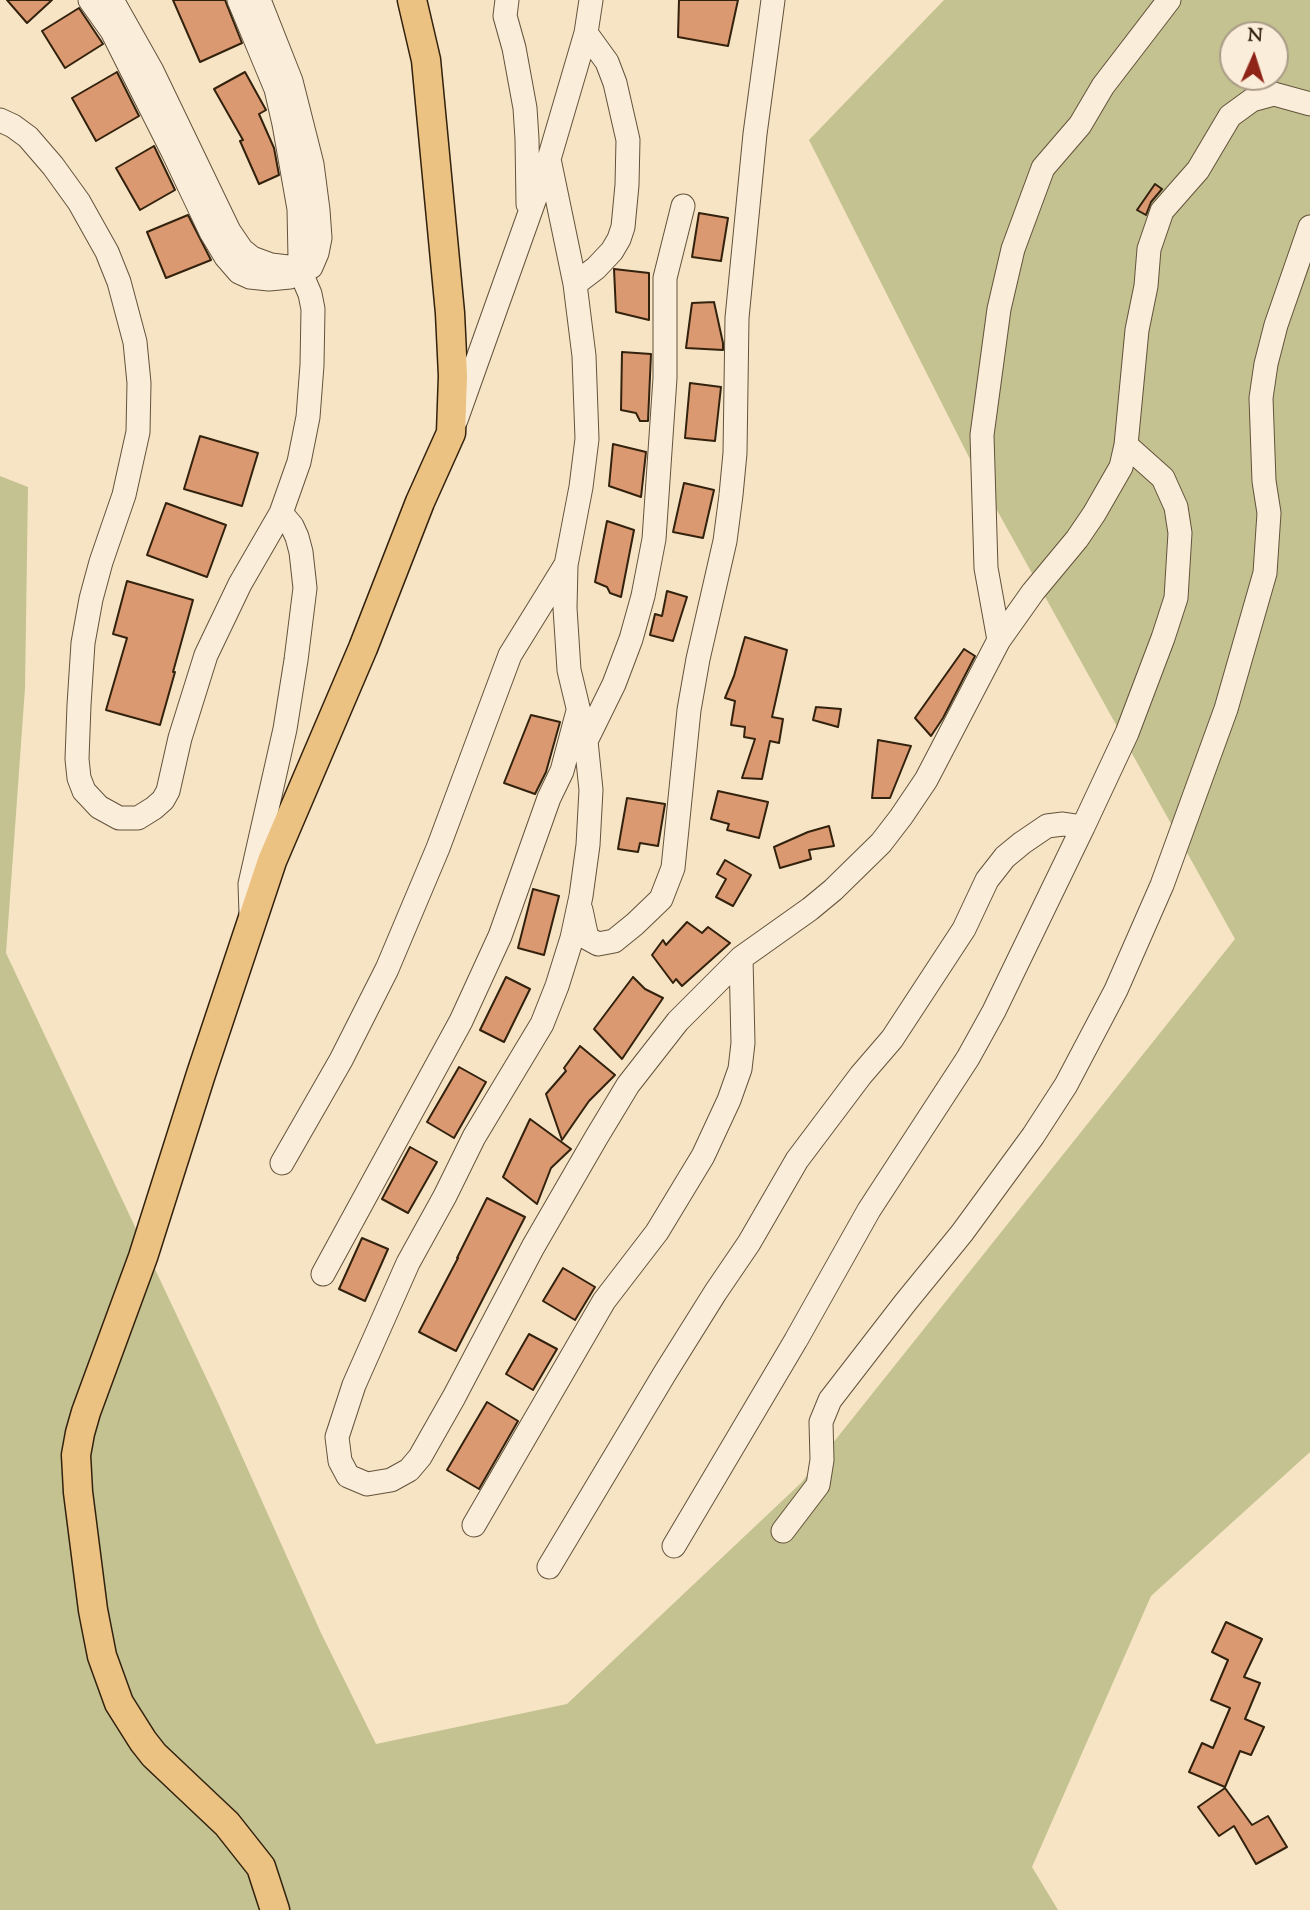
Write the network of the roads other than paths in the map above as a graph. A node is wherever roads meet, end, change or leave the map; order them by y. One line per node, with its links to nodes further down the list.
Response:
1 (90, 0): 13 (street)
2 (112, 0): 13 (street)
3 (239, 0): 11 (street)
4 (259, 0): 11 (street)
5 (412, 0): 21 (main road)
6 (507, 0): 17 (street)
7 (590, 0): 10 (street)
8 (773, 0): 29 (street)
9 (1169, 0): 25 (street)
10 (586, 33): 15 (street); 20 (street)
11 (272, 55): 19 (street)
12 (1310, 104): 22 (street)
13 (163, 113): 19 (street)
14 (0, 120): 23 (street)
15 (549, 159): 17 (street); 20 (street)
16 (683, 206): 27 (street)
17 (528, 219): 21 (street)
18 (1310, 227): 35 (street)
19 (299, 270): 23 (street)
20 (575, 284): 24 (street)
21 (451, 433): 30 (main road)
22 (1126, 445): 25 (street); 28 (street)
23 (281, 513): 30 (street)
24 (566, 565): 26 (street); 32 (street)
25 (999, 640): 31 (street)
26 (578, 710): 27 (street); 33 (street)
27 (586, 741): 29 (street)
28 (1083, 827): 36 (street); 37 (street)
29 (579, 902): 31 (street)
30 (253, 920): 38 (main road)
31 (741, 958): 34 (street)
32 (282, 1163)
33 (323, 1274)
34 (474, 1525)
35 (783, 1531)
36 (674, 1546)
37 (549, 1567)
38 (275, 1910)

